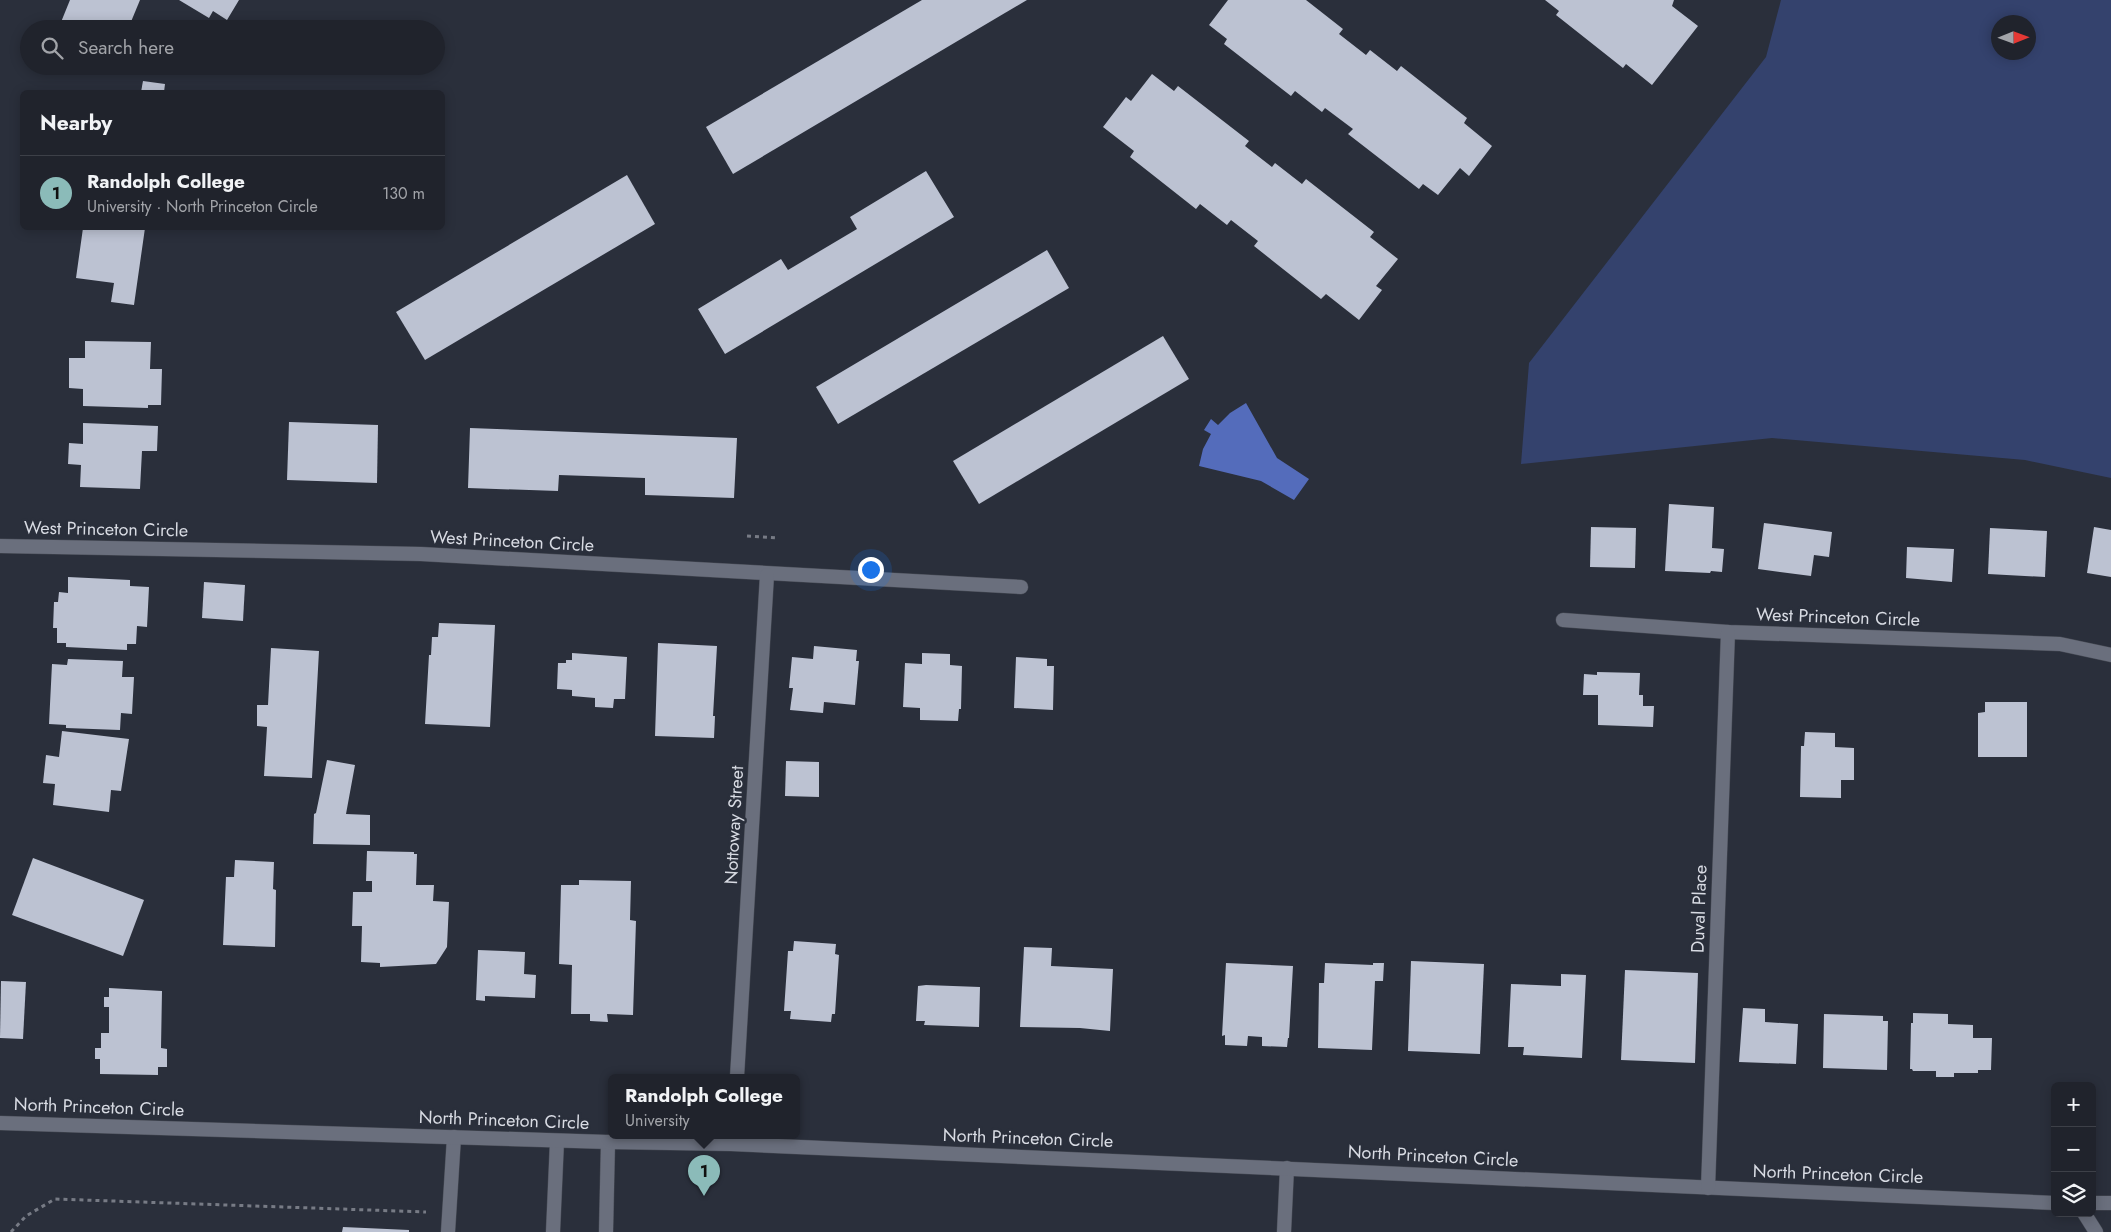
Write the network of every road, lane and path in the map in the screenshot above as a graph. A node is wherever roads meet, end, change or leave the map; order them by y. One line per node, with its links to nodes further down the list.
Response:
1 (747, 536): 2 (path)
2 (777, 538)
3 (0, 546): 4 (street, West Princeton Circle)
4 (767, 574): 5 (street, West Princeton Circle); 9 (street, Nottoway Street)
5 (1021, 587)
6 (1563, 620): 7 (street, West Princeton Circle)
7 (1728, 632): 8 (street, West Princeton Circle); 16 (street, Duval Place)
8 (2111, 655)
9 (738, 1074)
10 (0, 1123): 11 (street, North Princeton Circle)
11 (454, 1138): 13 (street, North Princeton Circle); 20 (street)
12 (732, 1140): 14 (street, North Princeton Circle); 15 (street, North Princeton Circle)
13 (557, 1141): 14 (street, North Princeton Circle); 24 (street)
14 (608, 1142): 25 (street)
15 (1287, 1168): 16 (street, North Princeton Circle); 26 (street)
16 (1708, 1188): 17 (street, North Princeton Circle)
17 (2051, 1202)
18 (2111, 1203): 19 (street)
19 (2096, 1204)
20 (449, 1213): 22 (path); 23 (street)
21 (2087, 1217): 27 (street)
22 (10, 1232)
23 (448, 1232)
24 (553, 1232)
25 (606, 1232)
26 (1284, 1232)
27 (2096, 1232)

